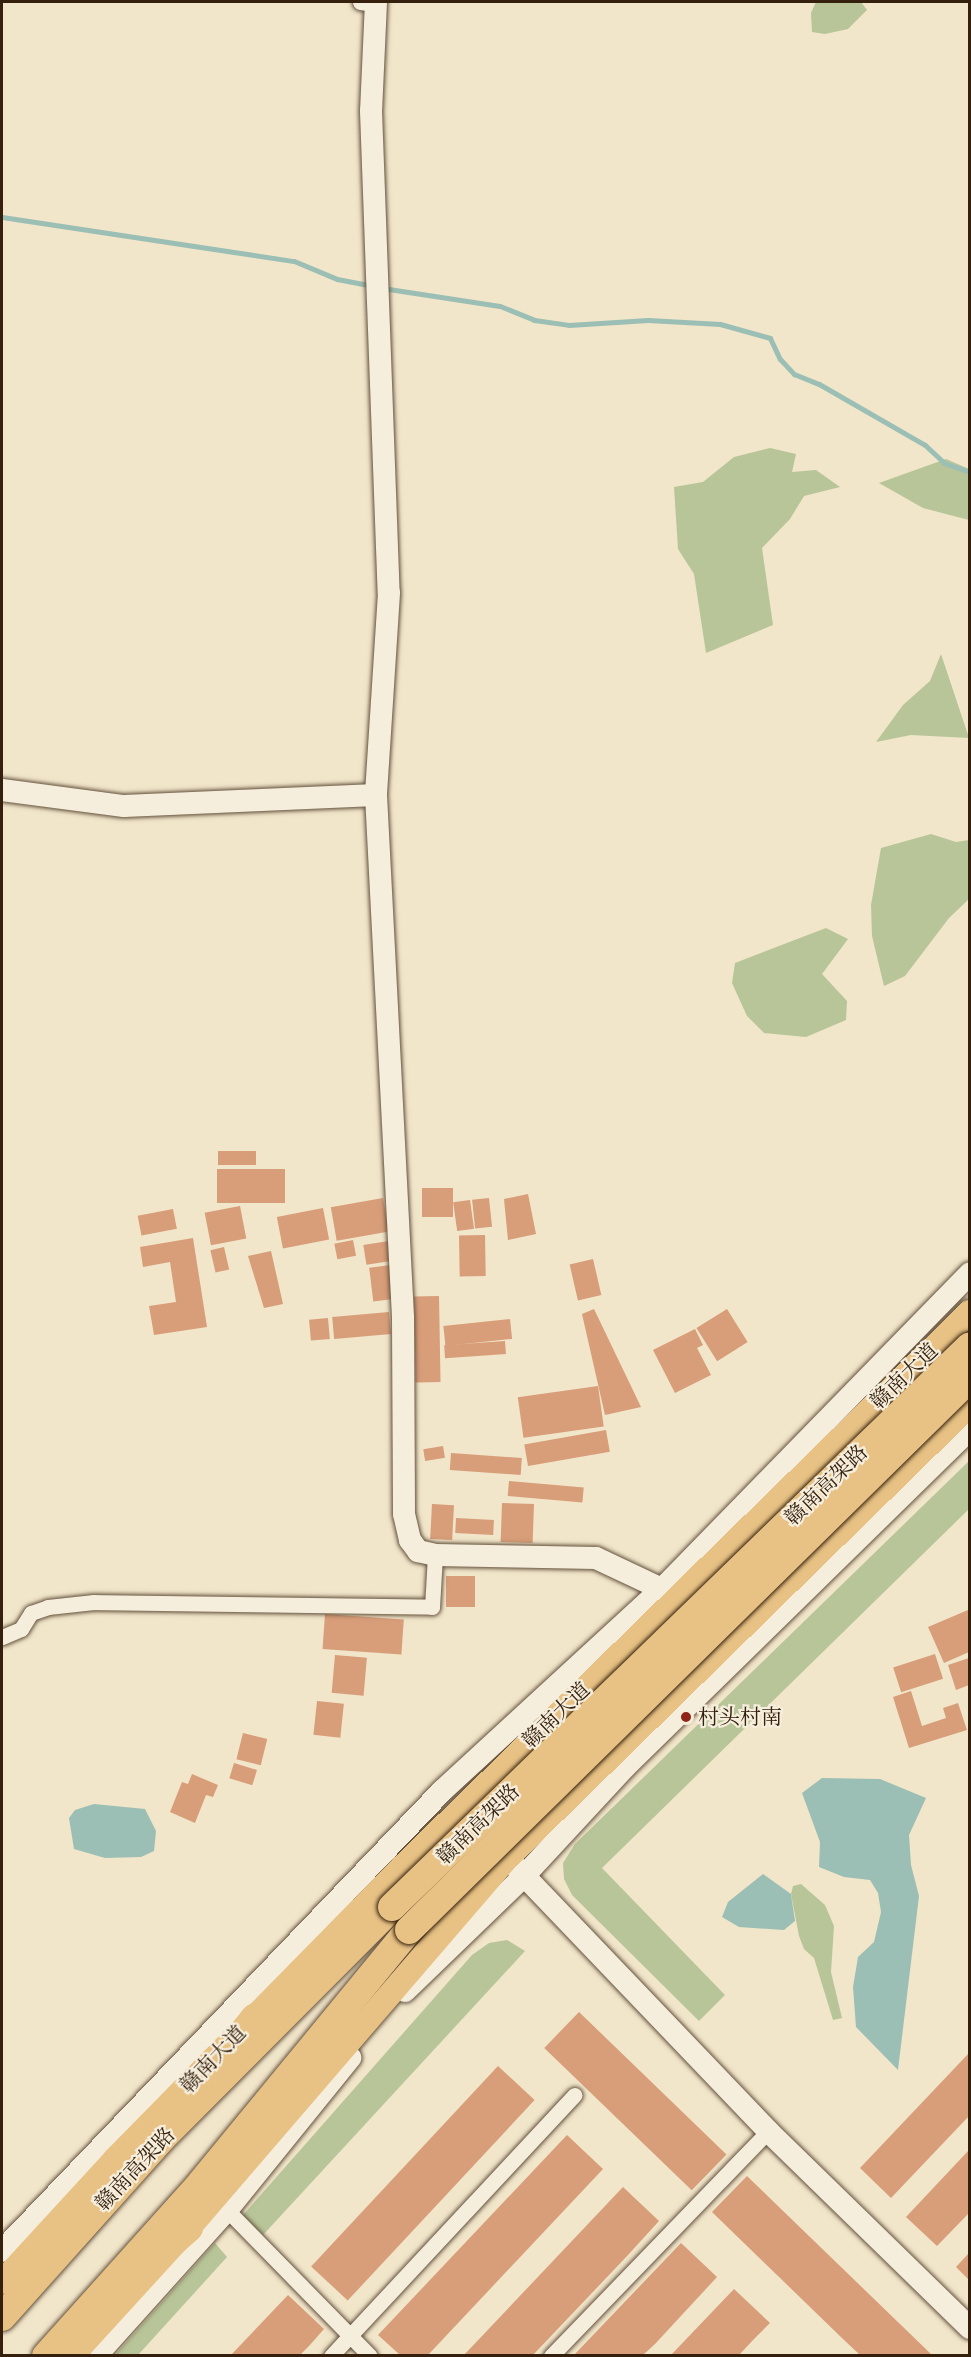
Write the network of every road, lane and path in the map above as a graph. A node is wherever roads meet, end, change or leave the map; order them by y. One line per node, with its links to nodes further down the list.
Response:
1 (370, 2): 3 (street)
2 (2, 790): 3 (street)
3 (376, 795): 10 (street)
4 (969, 1273): 11 (street)
5 (969, 1312): 13 (main road, 赣南大道)
6 (969, 1346): 24 (highway, 赣南高架路, bridge)
7 (969, 1378): 32 (highway, 赣南高架路, bridge)
8 (969, 1405): 14 (main road)
9 (969, 1429): 19 (street)
10 (435, 1555): 11 (street); 12 (street)
11 (662, 1589): 15 (street)
12 (2, 1637)
13 (531, 1740): 14 (main road); 16 (main road, 赣南大道)
14 (579, 1785): 17 (main road)
15 (442, 1791): 16 (street); 27 (street)
16 (459, 1812): 17 (street); 18 (main road, 赣南大道)
17 (506, 1859): 19 (street); 20 (main road)
18 (403, 1866): 20 (main road); 21 (main road, 赣南大道)
19 (525, 1875): 23 (street); 25 (street)
20 (453, 1918): 26 (main road)
21 (255, 2017): 24 (highway); 28 (main road, 赣南大道)
22 (574, 2095): 31 (street)
23 (768, 2131): 30 (street); 37 (street)
24 (162, 2138): 29 (highway, 赣南高架路)
25 (227, 2210): 31 (street); 34 (street)
26 (189, 2228): 32 (highway); 33 (main road)
27 (2, 2251)
28 (2, 2282)
29 (2, 2317)
30 (969, 2328)
31 (349, 2336): 35 (street); 36 (street)
32 (47, 2355)
33 (72, 2355)
34 (96, 2355)
35 (331, 2355)
36 (370, 2355)
37 (551, 2355)

